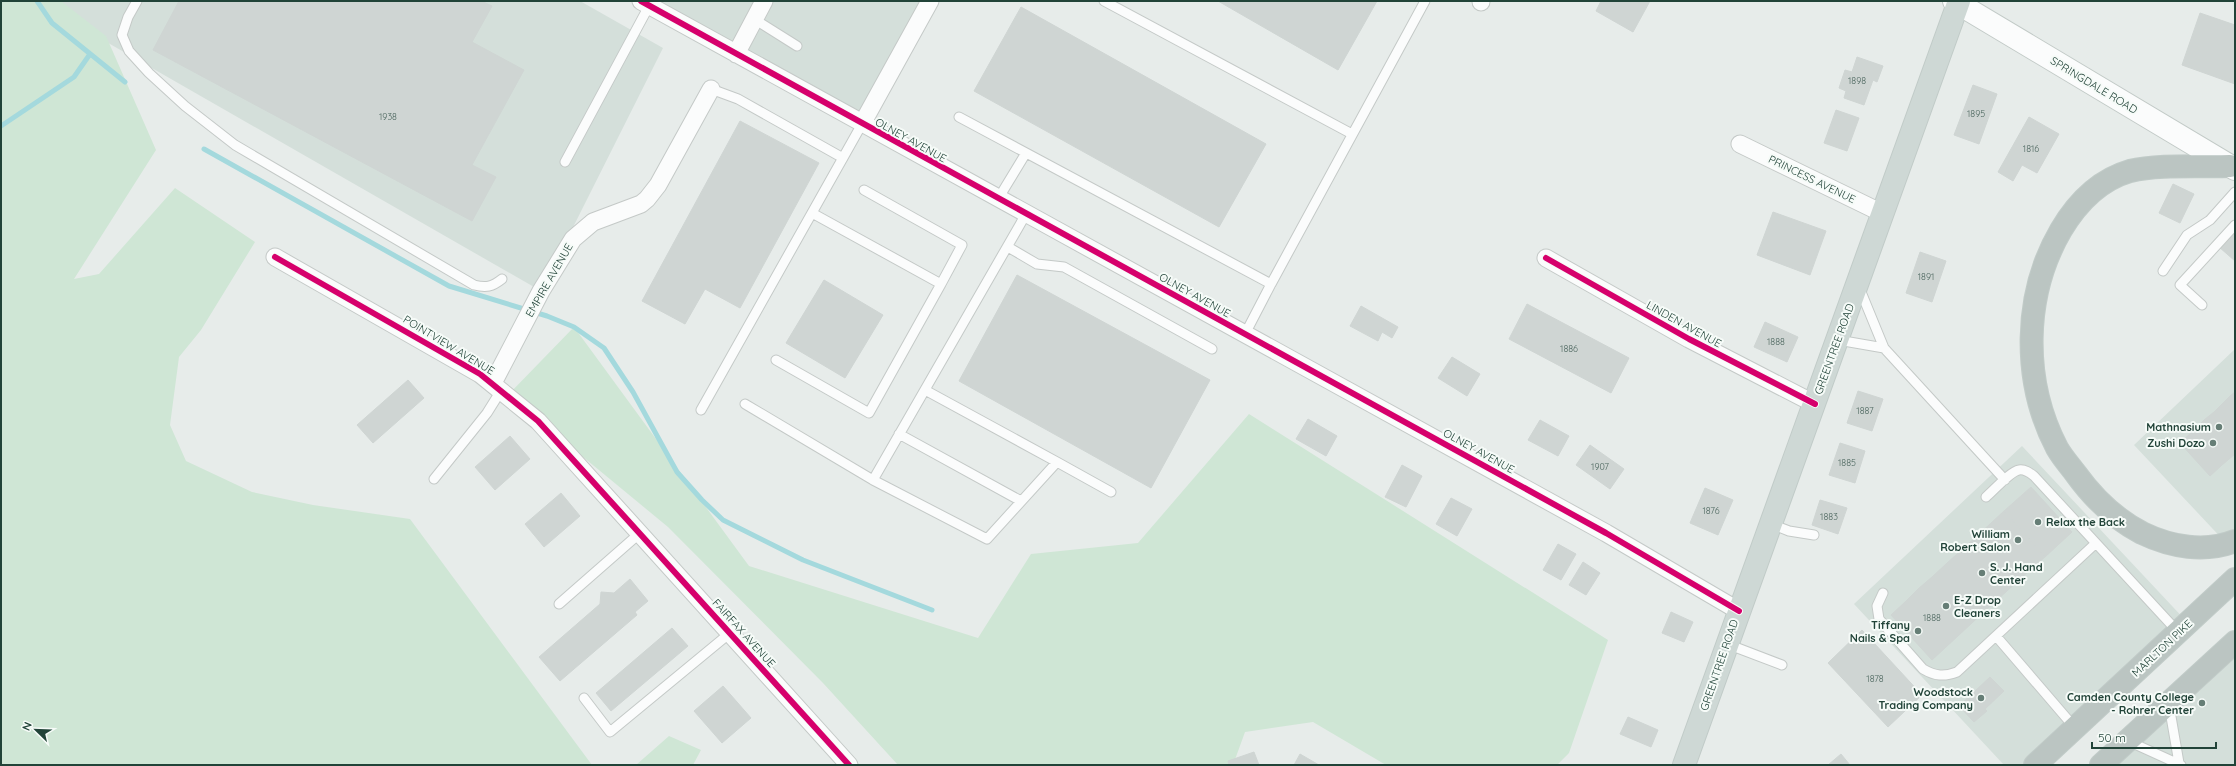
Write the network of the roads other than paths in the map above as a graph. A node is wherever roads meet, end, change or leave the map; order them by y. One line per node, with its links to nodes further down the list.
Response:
1 (137, 1): 31 (lane)
2 (764, 1): 8 (street)
3 (930, 1): 13 (street)
4 (1104, 1): 14 (lane)
5 (1425, 1): 14 (lane)
6 (1957, 2): 19 (main road, SPRINGDALE ROAD); 25 (main road, GREENTREE ROAD)
7 (645, 3): 10 (street, OLNEY AVENUE); 18 (lane)
8 (754, 19): 9 (lane); 10 (street)
9 (797, 46)
10 (736, 54): 13 (street, OLNEY AVENUE)
11 (712, 89): 17 (lane); 41 (street, EMPIRE AVENUE)
12 (959, 117): 16 (lane)
13 (862, 124): 17 (lane); 22 (street, OLNEY AVENUE)
14 (1352, 134): 33 (lane)
15 (1740, 144): 25 (street, PRINCESS AVENUE)
16 (1026, 153): 22 (lane); 33 (lane)
17 (843, 158): 23 (lane)
18 (564, 162)
19 (2232, 167): 58 (highway)
20 (864, 190): 32 (lane)
21 (2235, 192): 30 (lane)
22 (998, 199): 24 (street, OLNEY AVENUE)
23 (812, 213): 32 (lane); 45 (lane)
24 (1026, 214): 27 (lane); 36 (street, OLNEY AVENUE)
25 (1884, 214): 34 (main road, GREENTREE ROAD)
26 (2235, 225): 35 (lane)
27 (1008, 247): 39 (lane); 42 (lane)
28 (275, 256): 41 (street, POINTVIEW AVENUE)
29 (1546, 258): 44 (street, LINDEN AVENUE)
30 (2163, 271)
31 (502, 279)
32 (941, 284): 40 (lane)
33 (1271, 284): 36 (lane)
34 (1858, 285): 37 (main road, GREENTREE ROAD); 38 (lane)
35 (2202, 305)
36 (1245, 334): 63 (street, OLNEY AVENUE)
37 (1838, 340): 38 (lane); 44 (main road, GREENTREE ROAD)
38 (1884, 348): 50 (lane)
39 (1212, 350)
40 (776, 360)
41 (497, 386): 48 (lane); 54 (street, POINTVIEW AVENUE)
42 (925, 390): 46 (lane); 47 (lane)
43 (744, 404): 49 (lane)
44 (1815, 404): 55 (main road, GREENTREE ROAD)
45 (701, 410)
46 (899, 434): 49 (lane); 53 (lane)
47 (1057, 462): 51 (lane); 53 (lane)
48 (434, 479)
49 (873, 480): 53 (lane)
50 (2005, 480): 52 (lane); 59 (lane)
51 (1111, 492)
52 (1986, 497)
53 (1021, 501)
54 (624, 515): 56 (street, FAIRFAX AVENUE)
55 (1771, 524): 57 (lane); 63 (main road, GREENTREE ROAD)
56 (640, 533): 62 (lane); 65 (street, FAIRFAX AVENUE)
57 (1814, 535)
58 (2235, 541)
59 (2096, 543): 64 (lane); 66 (lane)
60 (2235, 579): 64 (highway, MARLTON PIKE)
61 (1883, 593): 66 (lane)
62 (559, 604)
63 (1739, 611): 68 (main road, GREENTREE ROAD)
64 (2178, 632): 72 (highway, MARLTON PIKE)
65 (730, 633): 70 (lane); 75 (street, FAIRFAX AVENUE)
66 (1996, 636): 72 (lane)
67 (2235, 642): 71 (highway)
68 (1726, 644): 69 (lane); 76 (main road, GREENTREE ROAD)
69 (1782, 665)
70 (584, 698)
71 (2169, 703): 73 (highway); 74 (lane)
72 (2075, 728): 77 (highway, MARLTON PIKE)
73 (2127, 741): 74 (lane); 78 (highway)
74 (2180, 764)
75 (849, 765)
76 (1684, 765)
77 (2035, 765)
78 (2101, 765)

